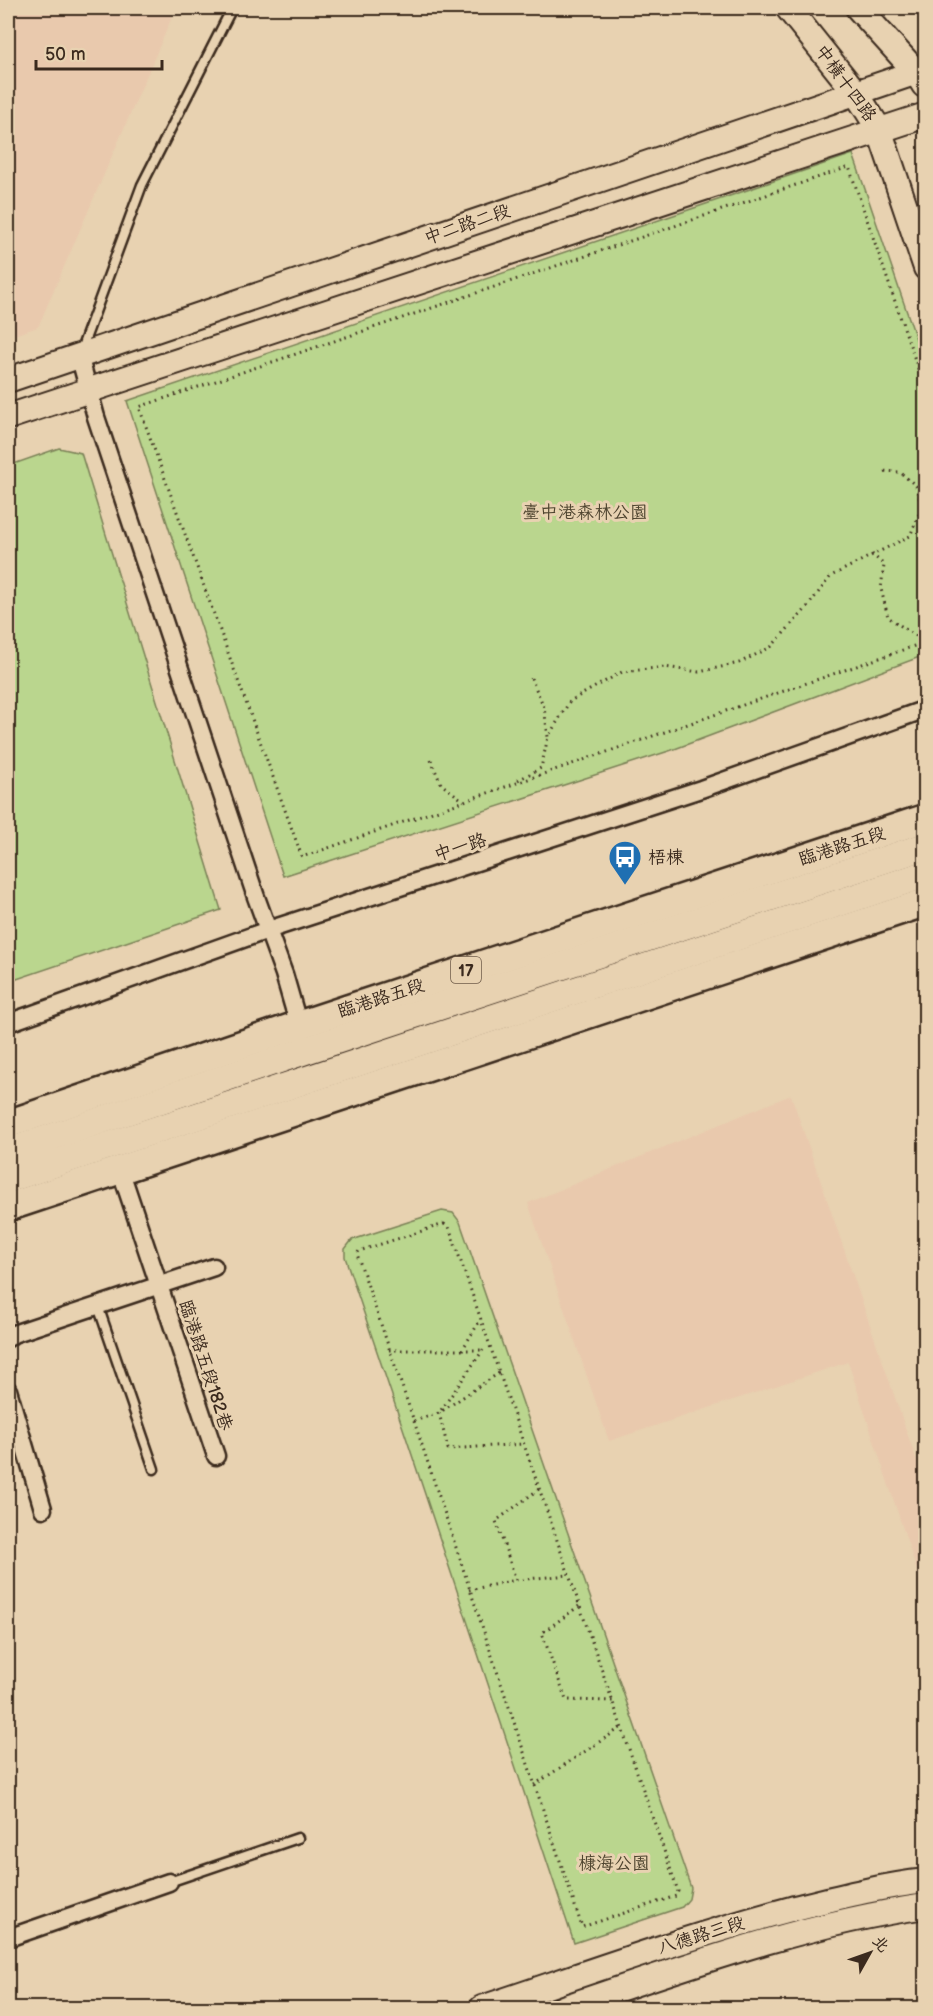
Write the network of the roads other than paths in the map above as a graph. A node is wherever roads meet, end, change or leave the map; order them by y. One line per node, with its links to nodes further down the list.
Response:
1 (232, 8): 9 (lane)
2 (788, 8): 5 (street, 中橫十四路)
3 (858, 8): 4 (street)
4 (922, 76): 5 (street, 中二路二段)
5 (856, 93): 7 (street, 中橫十四路); 9 (street, 中二路二段)
6 (926, 115): 7 (street, 中二路二段)
7 (879, 129): 8 (street, 中橫十四路); 11 (street, 中二路二段)
8 (926, 268)
9 (79, 355): 10 (street, 中二路二段); 11 (street)
10 (8, 380)
11 (88, 389): 12 (street, 中二路二段); 18 (street)
12 (8, 417)
13 (926, 709): 18 (street, 中一路)
14 (926, 818): 20 (main road, 臨港路五段 / 17)
15 (926, 846): 20 (main road, 臨港路五段 / 17)
16 (926, 874): 20 (main road, 臨港路五段 / 17)
17 (926, 902): 20 (main road, 臨港路五段 / 17)
18 (268, 930): 19 (street, 中一路); 20 (street)
19 (8, 1023)
20 (312, 1063): 21 (main road, 臨港路五段 / 17); 22 (main road, 臨港路五段 / 17); 23 (main road, 臨港路五段 / 17); 24 (main road, 臨港路五段 / 17)
21 (8, 1124)
22 (8, 1152)
23 (120, 1169): 25 (main road, 臨港路五段 / 17); 27 (street, 臨港路五段182巷)
24 (8, 1179)
25 (8, 1207)
26 (214, 1267): 27 (street, 臨港路五段182巷)
27 (159, 1285): 28 (street, 臨港路五段182巷); 31 (street, 臨港路五段182巷)
28 (98, 1306): 29 (street, 臨港路五段182巷); 32 (lane)
29 (8, 1338)
30 (8, 1390): 33 (street)
31 (216, 1456)
32 (154, 1469)
33 (43, 1509)
34 (298, 1838): 35 (lane)
35 (169, 1881): 39 (street)
36 (926, 1881): 38 (street, 八德路三段)
37 (926, 1906): 40 (street, 八德路三段)
38 (719, 1928): 40 (street); 41 (street, 八德路三段)
39 (8, 1938)
40 (728, 1953): 42 (street, 八德路三段)
41 (482, 2008)
42 (563, 2008)

